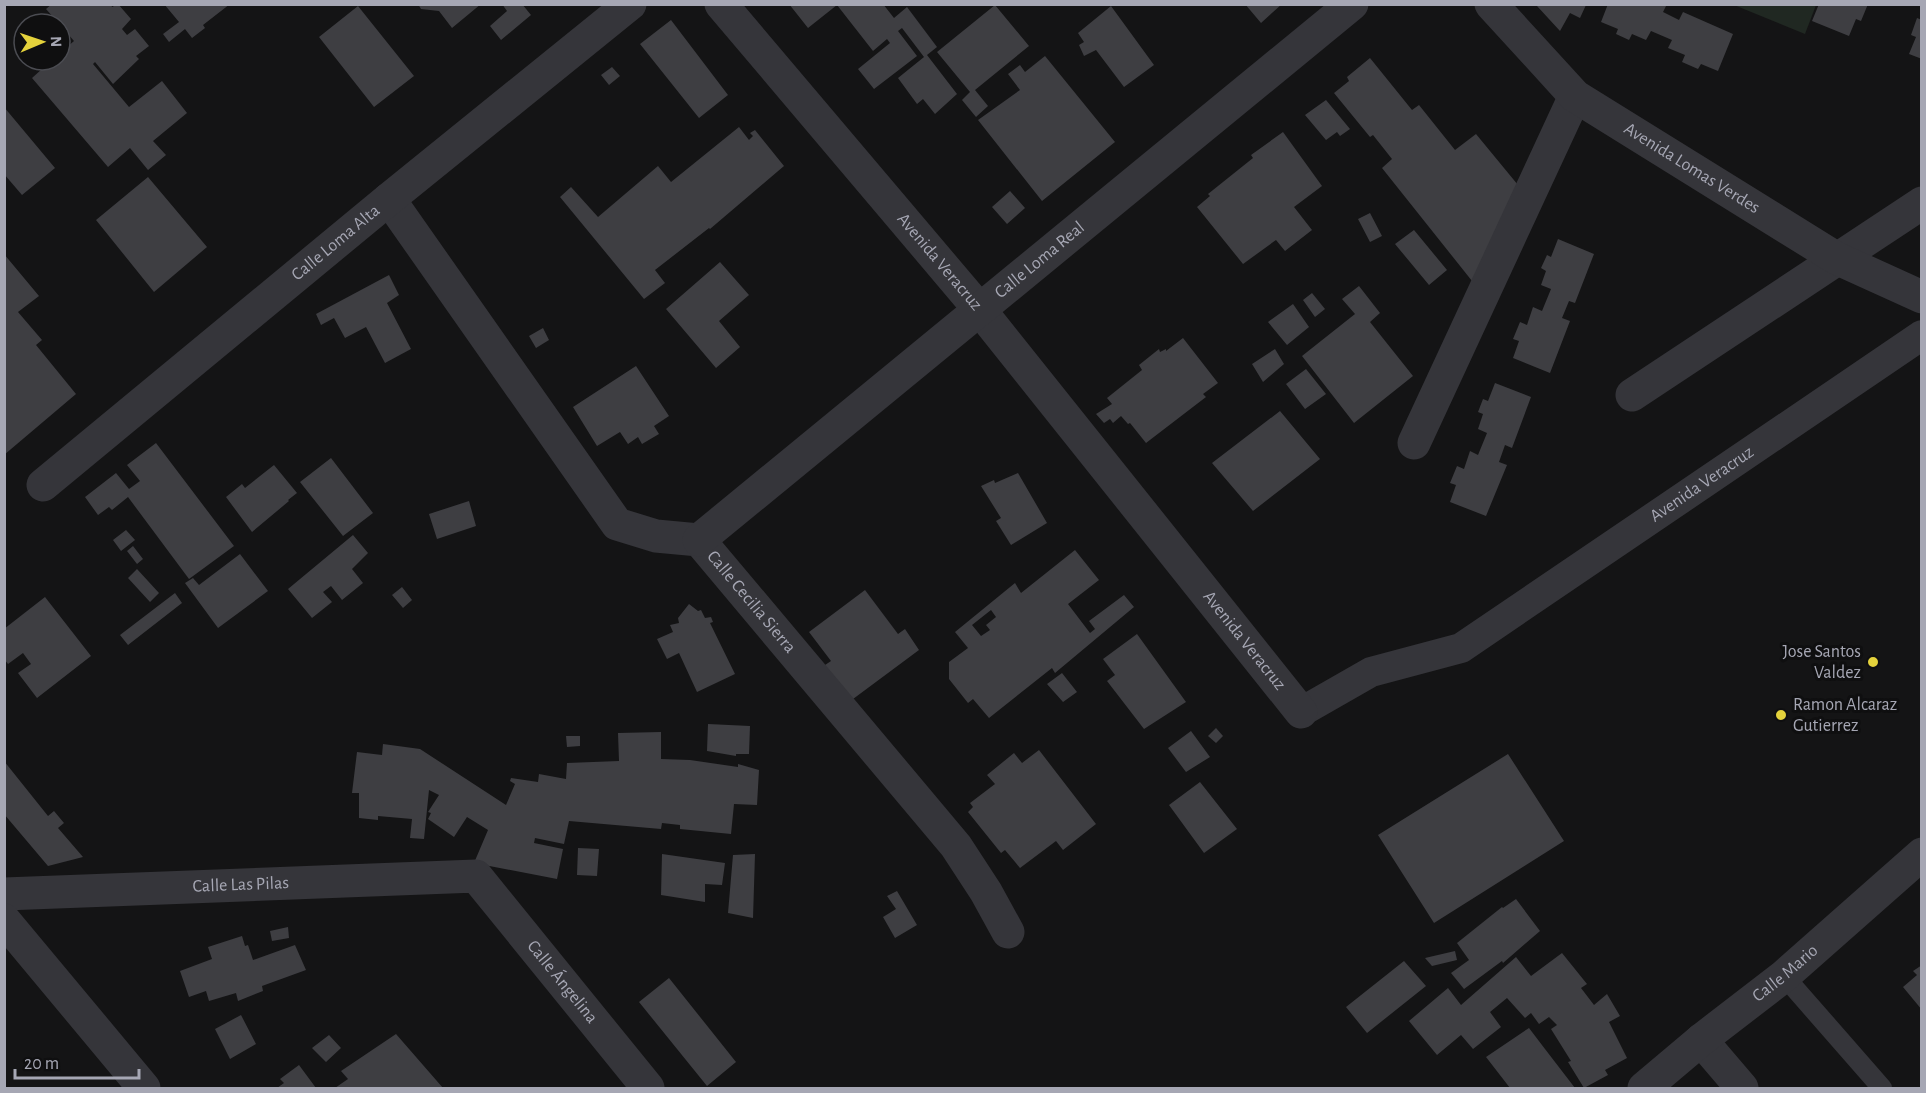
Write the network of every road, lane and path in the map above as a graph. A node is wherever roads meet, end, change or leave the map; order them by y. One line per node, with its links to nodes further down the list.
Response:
1 (630, 4): 6 (street, Calle Loma Alta)
2 (721, 4): 10 (street, Avenida Veracruz)
3 (1352, 4): 10 (street, Calle Loma Real)
4 (1491, 4): 5 (street, Avenida Lomas Verdes)
5 (1575, 96): 8 (street, Avenida Lomas Verdes); 13 (street)
6 (389, 199): 14 (street, Calle Loma Alta); 15 (street, Calle Cecilia Sierra)
7 (1922, 203): 8 (street)
8 (1836, 258): 9 (street, Avenida Lomas Verdes); 12 (street)
9 (1922, 297)
10 (980, 310): 15 (street, Calle Loma Real); 16 (street, Avenida Veracruz)
11 (1922, 335): 16 (street, Avenida Veracruz)
12 (1632, 395)
13 (1414, 443)
14 (43, 485)
15 (699, 540): 21 (street, Calle Cecilia Sierra)
16 (1301, 712)
17 (1922, 854): 22 (street, Calle Mario)
18 (476, 876): 19 (street, Calle Las Pilas); 25 (street, Calle Ángelina)
19 (4, 894)
20 (4, 920): 24 (street)
21 (1008, 932)
22 (1784, 976): 23 (street, Calle Mario); 28 (lane)
23 (1701, 1040): 26 (street, Calle Mario); 27 (street)
24 (144, 1089)
25 (648, 1089)
26 (1644, 1089)
27 (1742, 1089)
28 (1882, 1089)

